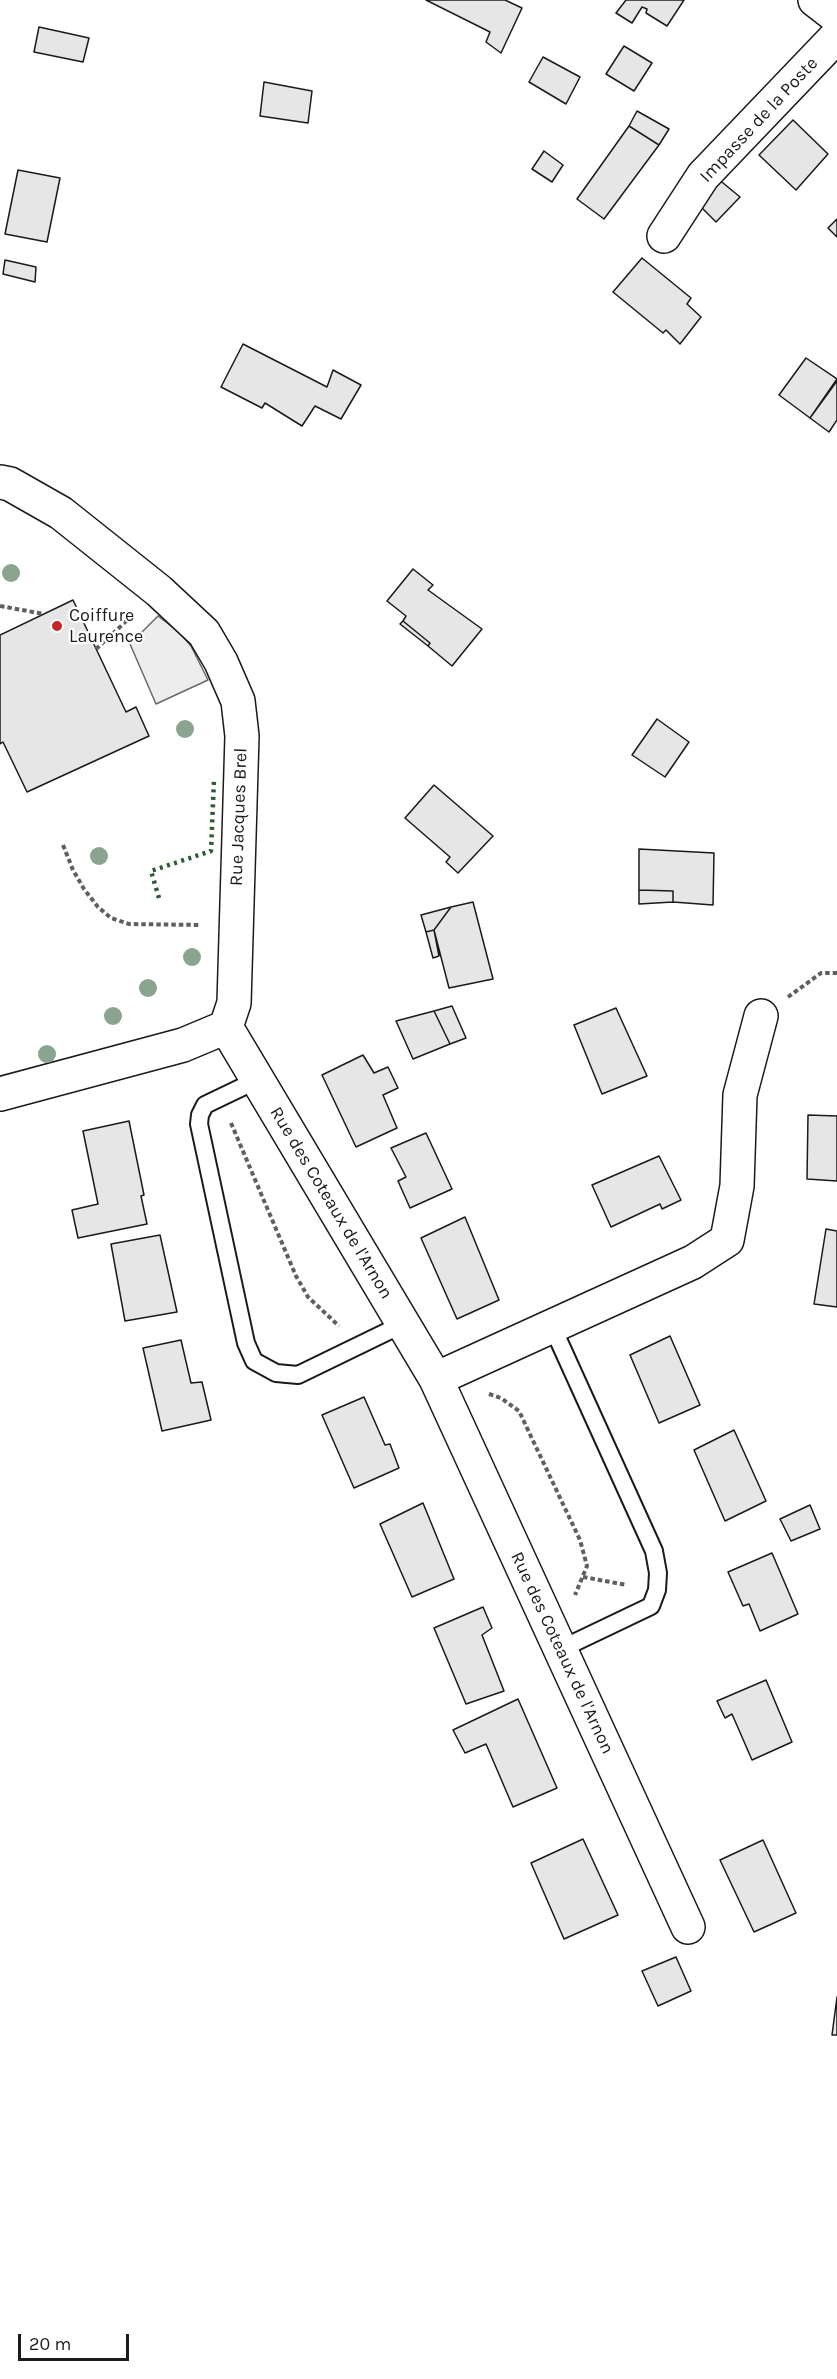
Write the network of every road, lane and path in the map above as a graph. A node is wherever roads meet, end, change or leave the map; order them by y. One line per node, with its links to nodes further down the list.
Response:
1 (815, 0): 2 (street)
2 (837, 17)
3 (837, 36): 4 (street, Impasse de la Poste)
4 (664, 236)
5 (0, 482): 6 (street, Rue Jacques Brel)
6 (159, 591): 9 (path); 11 (street, Rue Jacques Brel)
7 (0, 606): 8 (path)
8 (44, 614)
9 (96, 650)
10 (63, 845): 11 (path)
11 (235, 926): 14 (street, Rue Jacques Brel)
12 (837, 973): 13 (path)
13 (761, 1016): 19 (street)
14 (226, 1027): 15 (street, Rue des Coteaux de l'Arnon); 16 (street)
15 (257, 1080): 17 (lane); 18 (street, Rue des Coteaux de l'Arnon)
16 (0, 1094)
17 (221, 1097): 20 (path); 20 (lane)
18 (403, 1324): 20 (lane); 21 (street, Rue des Coteaux de l'Arnon)
19 (552, 1326): 21 (street); 23 (lane)
20 (359, 1345)
21 (450, 1372): 22 (path); 24 (street, Rue des Coteaux de l'Arnon)
22 (583, 1577): 23 (path); 24 (path)
23 (657, 1590): 25 (lane)
24 (547, 1620): 25 (street, Rue des Coteaux de l'Arnon)
25 (561, 1649): 26 (street, Rue des Coteaux de l'Arnon)
26 (688, 1927)

